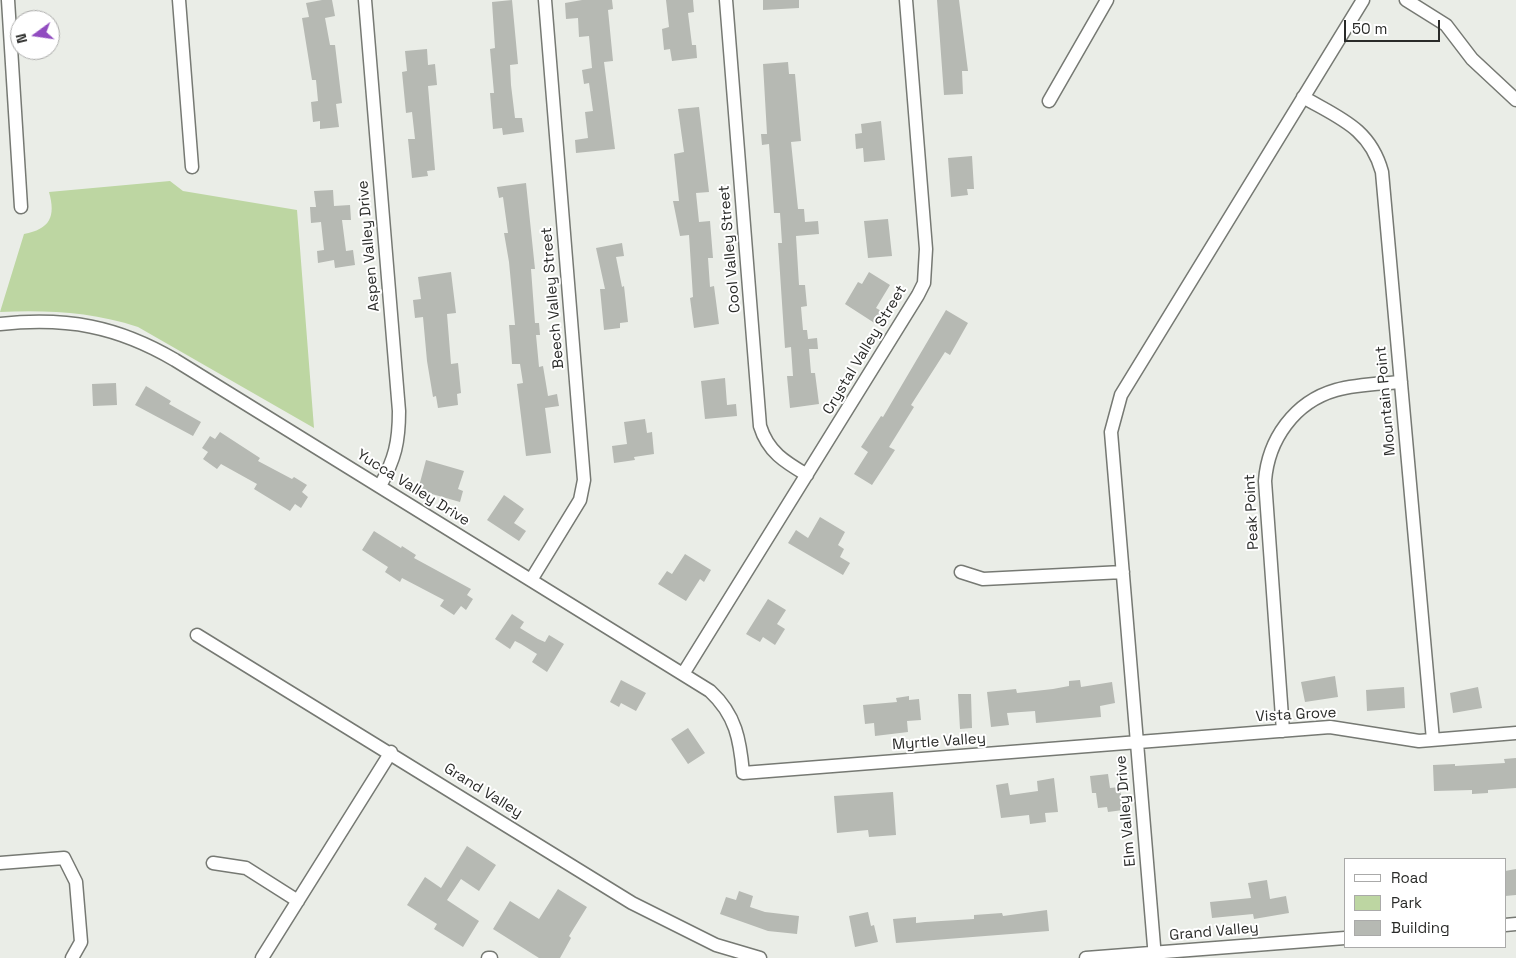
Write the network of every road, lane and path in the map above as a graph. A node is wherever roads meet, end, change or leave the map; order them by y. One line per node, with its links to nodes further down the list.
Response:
1 (8, 0): 14 (street)
2 (179, 0): 13 (street)
3 (365, 0): 18 (street, Aspen Valley Drive)
4 (546, 0): 21 (street, Beech Valley Street)
5 (726, 0): 17 (street, Cool Valley Street)
6 (906, 0): 17 (street, Crystal Valley Street)
7 (1107, 0): 11 (street)
8 (1363, 0): 10 (street, Elm Valley Drive)
9 (1406, 0): 12 (street)
10 (1302, 97): 16 (street, Mountain Point); 20 (street, Elm Valley Drive)
11 (1049, 100)
12 (1516, 100)
13 (192, 167)
14 (21, 207)
15 (0, 324): 18 (street, Yucca Valley Drive)
16 (1401, 382): 24 (street, Peak Point); 26 (street, Mountain Point)
17 (807, 475): 23 (street, Crystal Valley Street)
18 (380, 486): 21 (street, Yucca Valley Drive)
19 (961, 572): 20 (street)
20 (1123, 572): 27 (street, Elm Valley Drive)
21 (531, 580): 23 (street, Yucca Valley Drive)
22 (197, 634): 28 (street, Grand Valley)
23 (684, 674): 29 (street, Yucca Valley Drive)
24 (1283, 730): 26 (street, Vista Grove); 27 (street, Vista Grove)
25 (1516, 733): 26 (street, Vista Grove)
26 (1433, 740)
27 (1137, 743): 29 (street, Myrtle Valley); 34 (street, Elm Valley Drive)
28 (391, 752): 32 (street); 37 (street, Grand Valley)
29 (743, 773)
30 (0, 863): 35 (street)
31 (213, 863): 32 (street)
32 (298, 901): 36 (street)
33 (1344, 938): 34 (street, Grand Valley)
34 (1155, 956): 38 (street, Grand Valley)
35 (72, 958)
36 (262, 958)
37 (760, 958)
38 (1086, 958)

